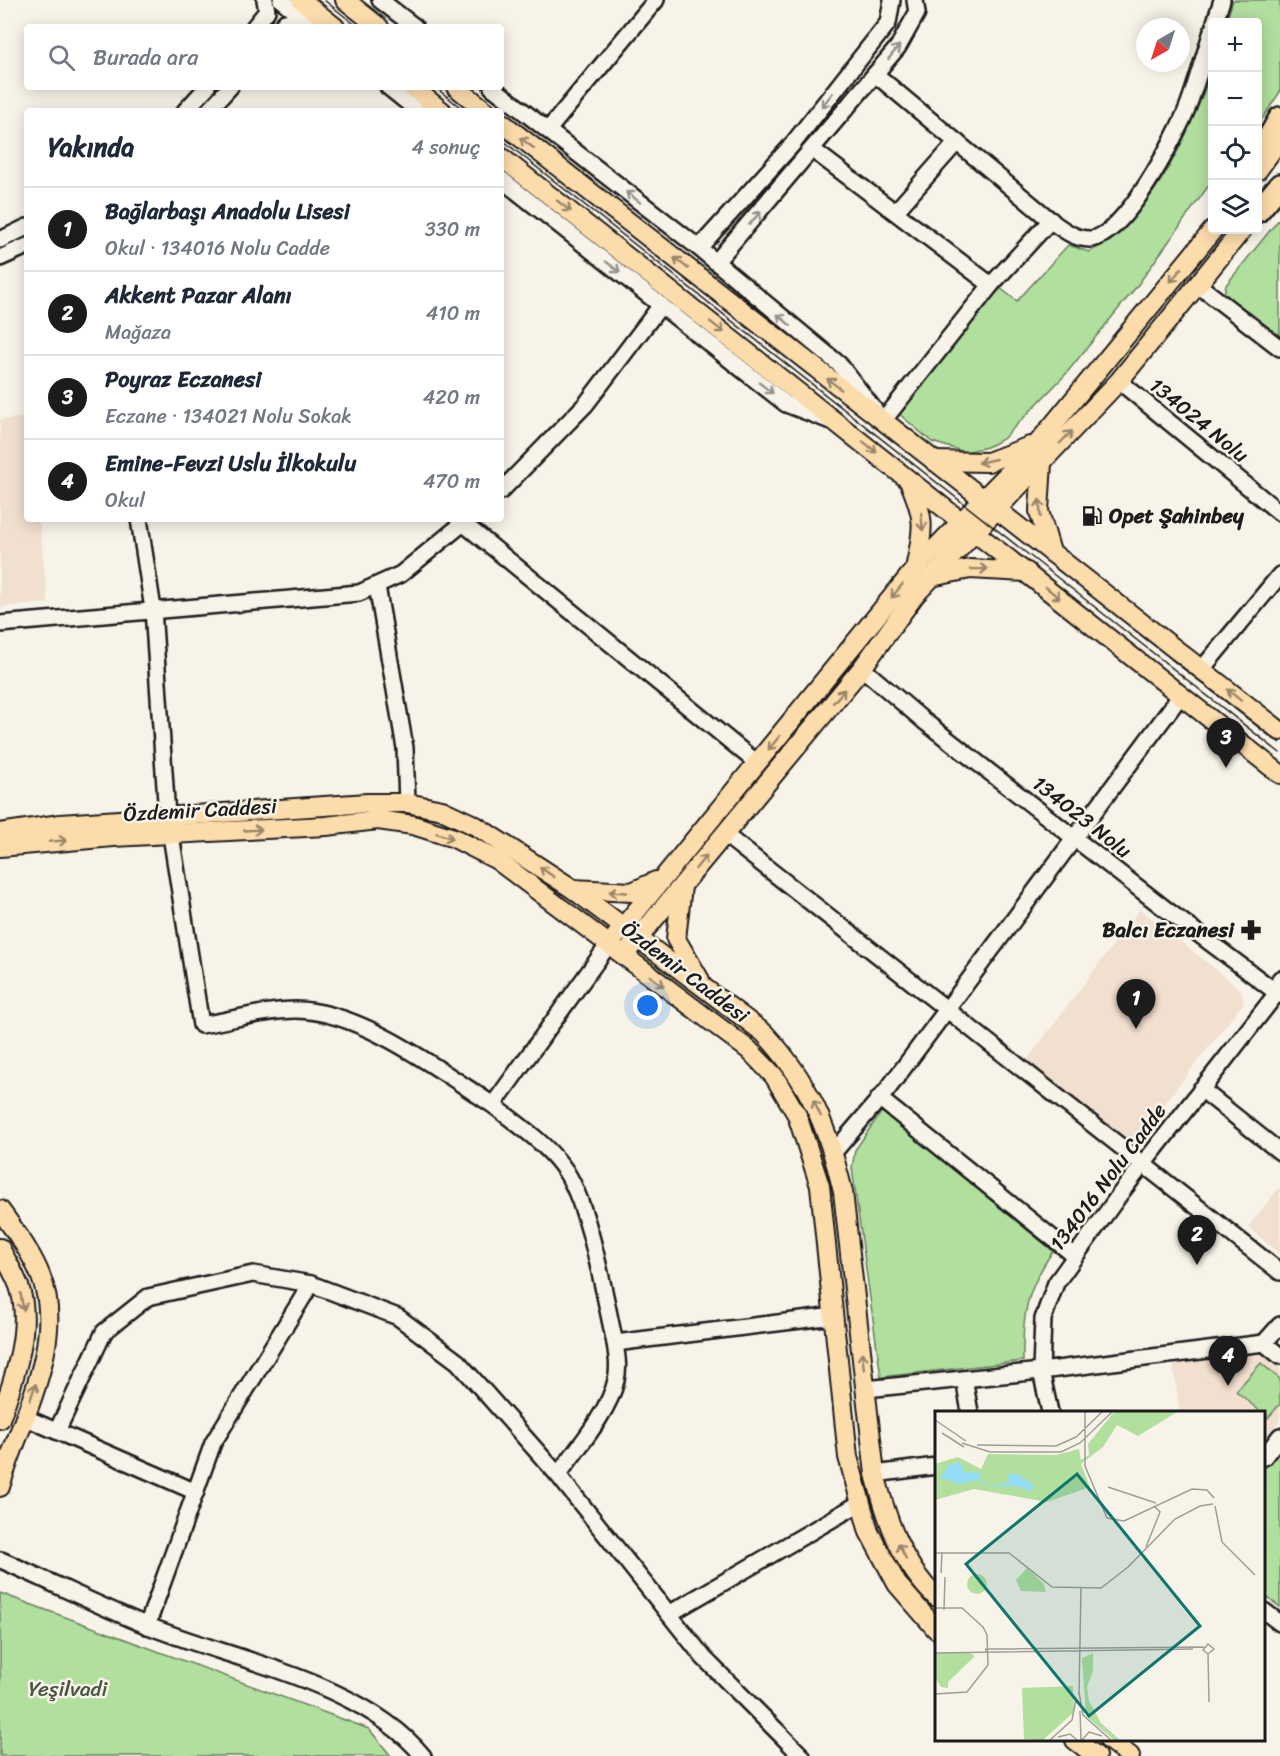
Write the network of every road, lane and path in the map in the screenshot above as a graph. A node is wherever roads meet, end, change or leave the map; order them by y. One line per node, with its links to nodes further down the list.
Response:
1 (281, 0): 11 (street)
2 (301, 0): 14 (main road)
3 (345, 0): 15 (main road)
4 (380, 0): 16 (street)
5 (656, 0): 32 (street)
6 (892, 0): 47 (street, one-way to 47)
7 (915, 0): 18 (street, one-way to 7)
8 (1222, 0): 10 (street)
9 (266, 6): 12 (street); 13 (street)
10 (1216, 18)
11 (310, 23)
12 (256, 24)
13 (283, 24)
14 (331, 24)
15 (375, 24)
16 (411, 24)
17 (1208, 44): 45 (street)
18 (875, 74): 34 (street); 36 (street)
19 (204, 90): 25 (street)
20 (227, 90): 26 (street)
21 (392, 90): 27 (street)
22 (416, 90): 28 (main road)
23 (460, 90): 29 (main road)
24 (496, 90): 32 (street)
25 (188, 108)
26 (211, 108)
27 (414, 108)
28 (438, 108)
29 (482, 108)
30 (1280, 118): 35 (highway)
31 (504, 125): 61 (main road, one-way to 31)
32 (548, 130): 52 (street, one-way to 32)
33 (1280, 139): 38 (main road)
34 (957, 142): 44 (street); 45 (street)
35 (1262, 148)
36 (813, 150): 44 (street); 53 (street, one-way to 36)
37 (504, 159): 62 (main road, one-way to 62)
38 (1262, 163)
39 (1280, 180): 42 (main road)
40 (504, 185): 58 (street, one-way to 58)
41 (1280, 185): 43 (highway)
42 (1262, 203)
43 (1262, 205)
44 (896, 211): 57 (street)
45 (1051, 220): 57 (street)
46 (24, 228): 50 (street)
47 (712, 233): 52 (street); 53 (street)
48 (1210, 234): 63 (main road, one-way to 63)
49 (1239, 234): 56 (main road)
50 (0, 240)
51 (24, 247): 54 (street)
52 (699, 248): 55 (street)
53 (728, 248): 55 (street)
54 (0, 258)
55 (716, 262): 61 (street, one-way to 55)
56 (1197, 284): 59 (street); 60 (main road)
57 (991, 285): 61 (street)
58 (661, 305): 62 (street, one-way to 62); 67 (street)
59 (1280, 348)
60 (1119, 381): 65 (main road, one-way to 60); 69 (street, 134024 Nolu)
61 (883, 422): 64 (main road)
62 (844, 426): 66 (main road, one-way to 66)
63 (1038, 443): 64 (main road, one-way to 64); 68 (main road)
64 (934, 461): 68 (main road)
65 (1042, 463): 68 (main road); 74 (main road, one-way to 65)
66 (907, 477): 73 (main road); 76 (main road, one-way to 76)
67 (504, 488)
68 (989, 504): 73 (main road); 74 (main road)
69 (1280, 513)
70 (139, 522): 79 (street)
71 (461, 522): 78 (street)
72 (463, 522): 85 (street)
73 (968, 525): 75 (main road); 76 (main road)
74 (1051, 552): 82 (main road)
75 (1027, 572): 76 (main road, one-way to 75); 83 (main road, one-way to 83)
76 (923, 573): 81 (main road); 85 (main road, one-way to 85)
77 (1280, 575): 82 (street)
78 (377, 586): 79 (street); 87 (street)
79 (153, 609): 80 (street); 88 (street)
80 (0, 624)
81 (862, 668): 90 (main road, one-way to 81); 92 (street, 134023 Nolu)
82 (1202, 669): 84 (main road, one-way to 82)
83 (1181, 695): 86 (main road); 92 (street)
84 (1280, 731)
85 (757, 763): 94 (main road)
86 (1280, 774)
87 (407, 803): 88 (main road, Özdemir Caddesi); 96 (main road, Özdemir Caddesi, one-way to 87)
88 (167, 816): 89 (main road, Özdemir Caddesi)
89 (0, 833)
90 (724, 834): 95 (main road, one-way to 90); 101 (street)
91 (171, 835): 93 (main road, Özdemir Caddesi, one-way to 91); 98 (main road, Özdemir Caddesi, one-way to 98); 104 (street)
92 (1073, 836): 100 (street, 134023 Nolu); 101 (street)
93 (0, 848)
94 (661, 880): 96 (main road, one-way to 96); 97 (main road)
95 (681, 886): 97 (main road); 99 (main road)
96 (573, 889): 97 (main road, Özdemir Caddesi)
97 (630, 933): 98 (main road); 99 (main road, Özdemir Caddesi)
98 (617, 950): 104 (street); 113 (main road, Özdemir Caddesi, one-way to 113)
99 (704, 987): 105 (main road, Özdemir Caddesi, one-way to 99)
100 (1279, 989): 102 (street, 134016 Nolu Cadde)
101 (947, 1010): 103 (street); 107 (street)
102 (1201, 1089): 106 (street); 107 (street, 134016 Nolu Cadde)
103 (879, 1098): 105 (street); 110 (street)
104 (493, 1105): 115 (street)
105 (834, 1152): 120 (main road, Özdemir Caddesi, one-way to 105)
106 (1280, 1152)
107 (1142, 1165): 110 (street, 134016 Nolu Cadde); 111 (street)
108 (0, 1210): 123 (main road, one-way to 108)
109 (0, 1248): 124 (main road, one-way to 124)
110 (1075, 1256): 118 (street, 134016 Nolu Cadde)
111 (1280, 1272)
112 (311, 1284): 125 (street); 130 (street); 132 (street)
113 (834, 1316): 115 (street); 133 (main road, Özdemir Caddesi)
114 (1280, 1325): 116 (street)
115 (615, 1343): 130 (street)
116 (1264, 1343): 117 (street); 118 (street)
117 (1280, 1356)
118 (1041, 1371): 119 (street); 122 (street, 134016 Nolu Cadde)
119 (964, 1379): 120 (street); 121 (street)
120 (866, 1389): 129 (main road, Özdemir Caddesi)
121 (970, 1411)
122 (1050, 1411)
123 (24, 1417): 125 (street); 131 (main road)
124 (0, 1419)
125 (57, 1431): 132 (street)
126 (1280, 1436): 127 (street)
127 (1265, 1455)
128 (935, 1466): 129 (street)
129 (875, 1474): 135 (main road, Özdemir Caddesi, one-way to 129)
130 (558, 1475): 137 (street)
131 (0, 1487)
132 (196, 1492): 139 (street)
133 (860, 1503): 137 (street); 140 (main road, Özdemir Caddesi)
134 (1, 1560): 139 (street)
135 (935, 1596)
136 (1265, 1612): 138 (street)
137 (669, 1614): 144 (street)
138 (1280, 1623)
139 (147, 1626): 143 (street)
140 (935, 1628)
141 (1076, 1741): 145 (main road)
142 (1110, 1741): 146 (main road)
143 (423, 1756)
144 (802, 1756)
145 (1096, 1756)
146 (1130, 1756)

